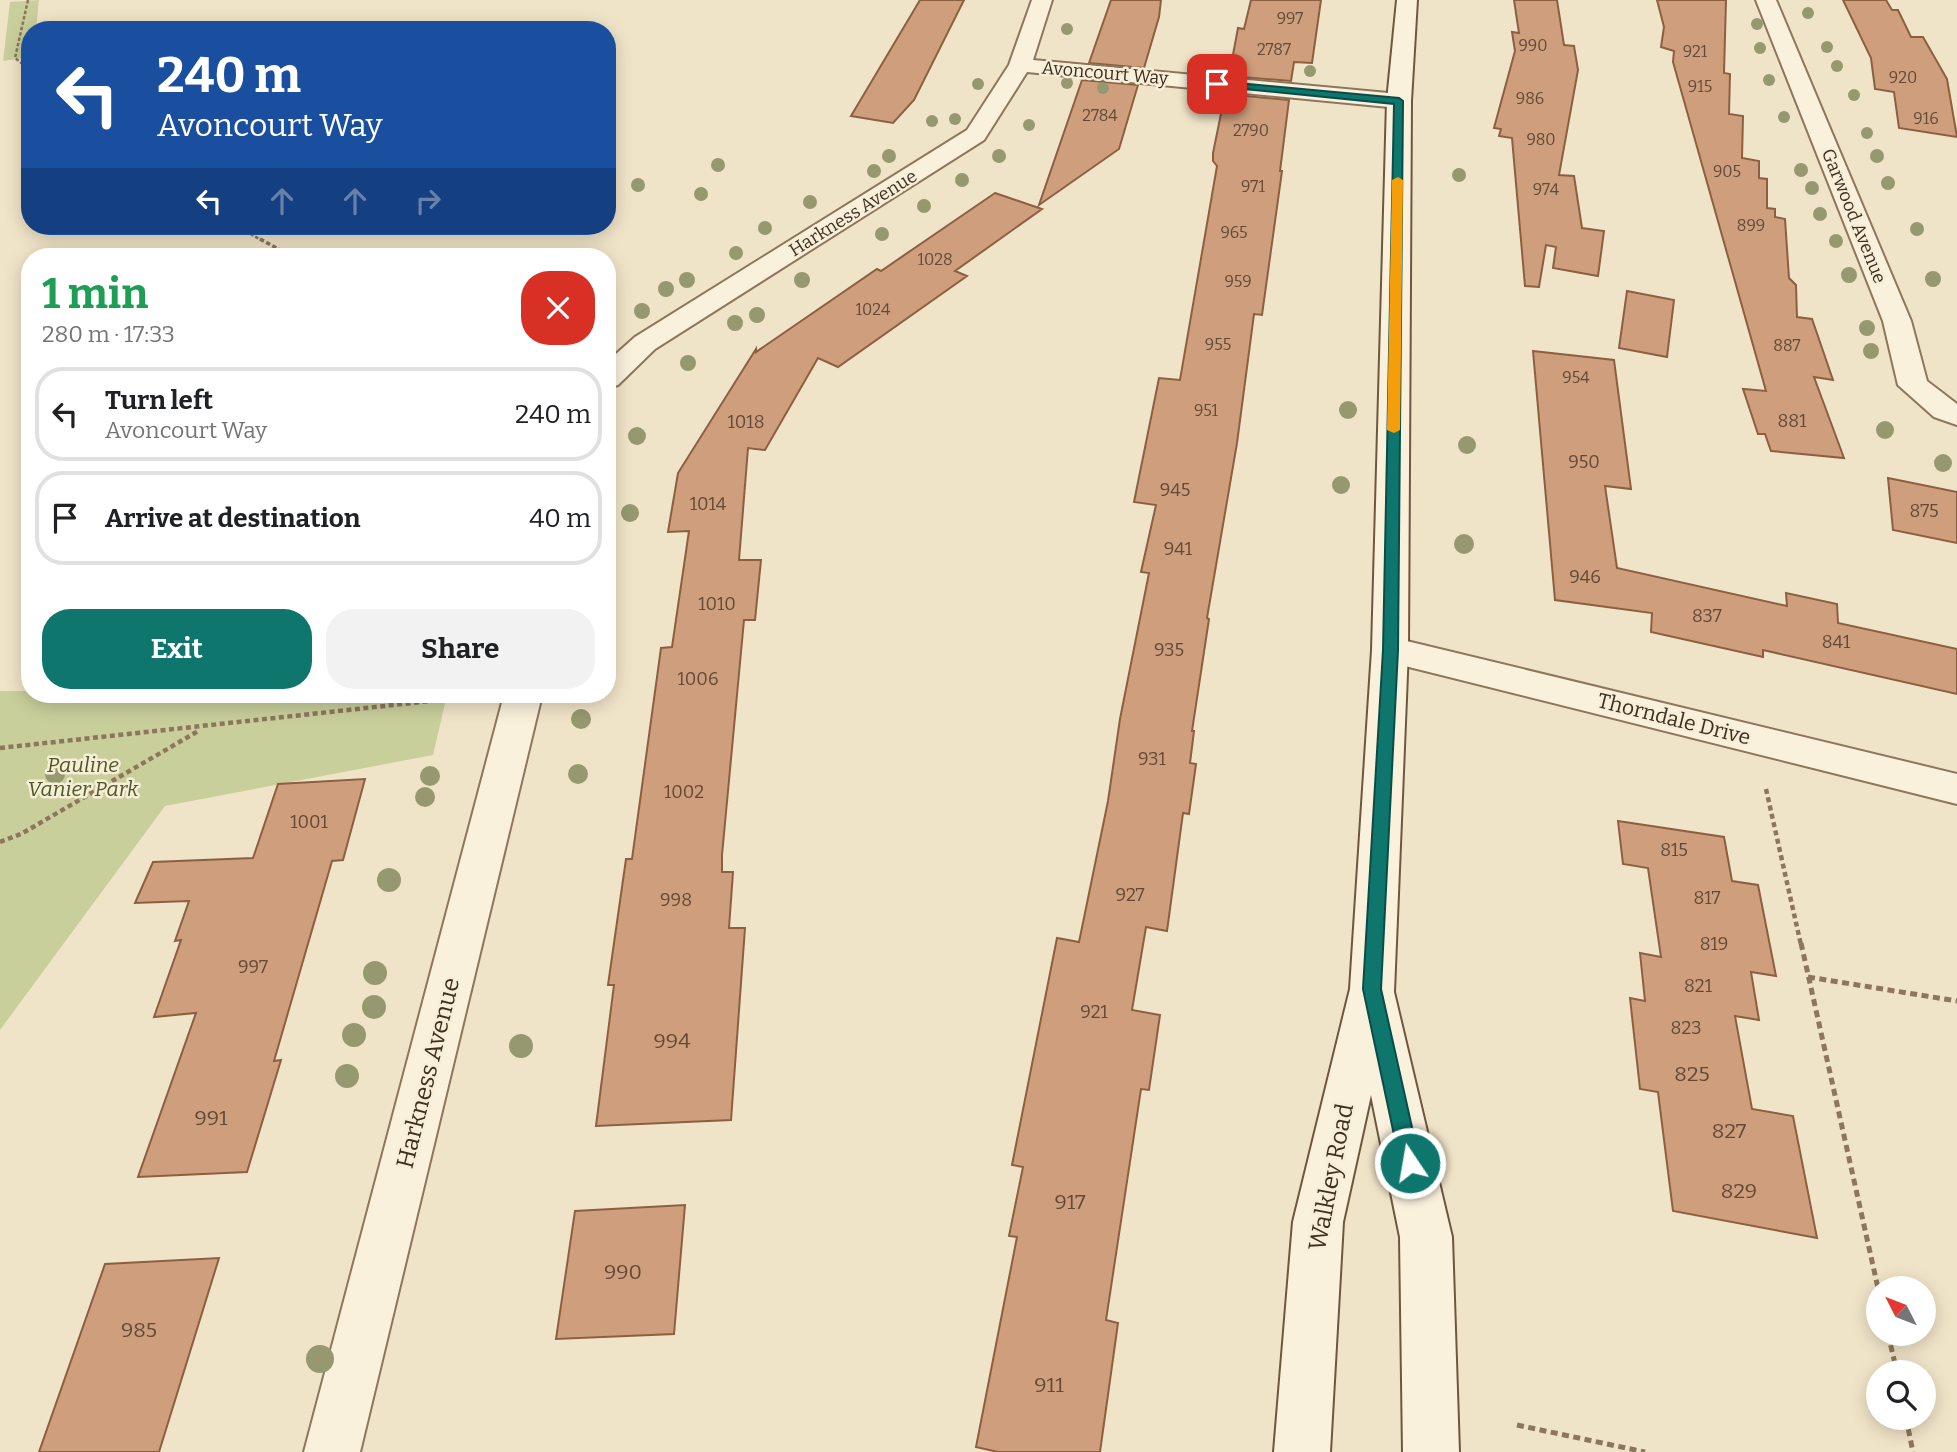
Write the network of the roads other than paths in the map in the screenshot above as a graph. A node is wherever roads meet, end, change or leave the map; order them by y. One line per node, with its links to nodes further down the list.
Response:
1 (1042, 0): 4 (street, Harkness Avenue)
2 (1407, 0): 5 (street, Walkley Road)
3 (1766, 0): 7 (street, Garwood Avenue)
4 (1020, 65): 5 (street, Avoncourt Way); 6 (street, Harkness Avenue)
5 (1399, 101): 8 (street, Walkley Road)
6 (616, 370)
7 (1957, 416)
8 (1390, 650): 10 (street, Thorndale Drive); 11 (street, Walkley Road)
9 (521, 703): 12 (street, Harkness Avenue)
10 (1957, 789)
11 (1372, 989): 13 (street, Walkley Road); 14 (street, Walkley Road)
12 (332, 1452)
13 (1302, 1452)
14 (1431, 1452)

